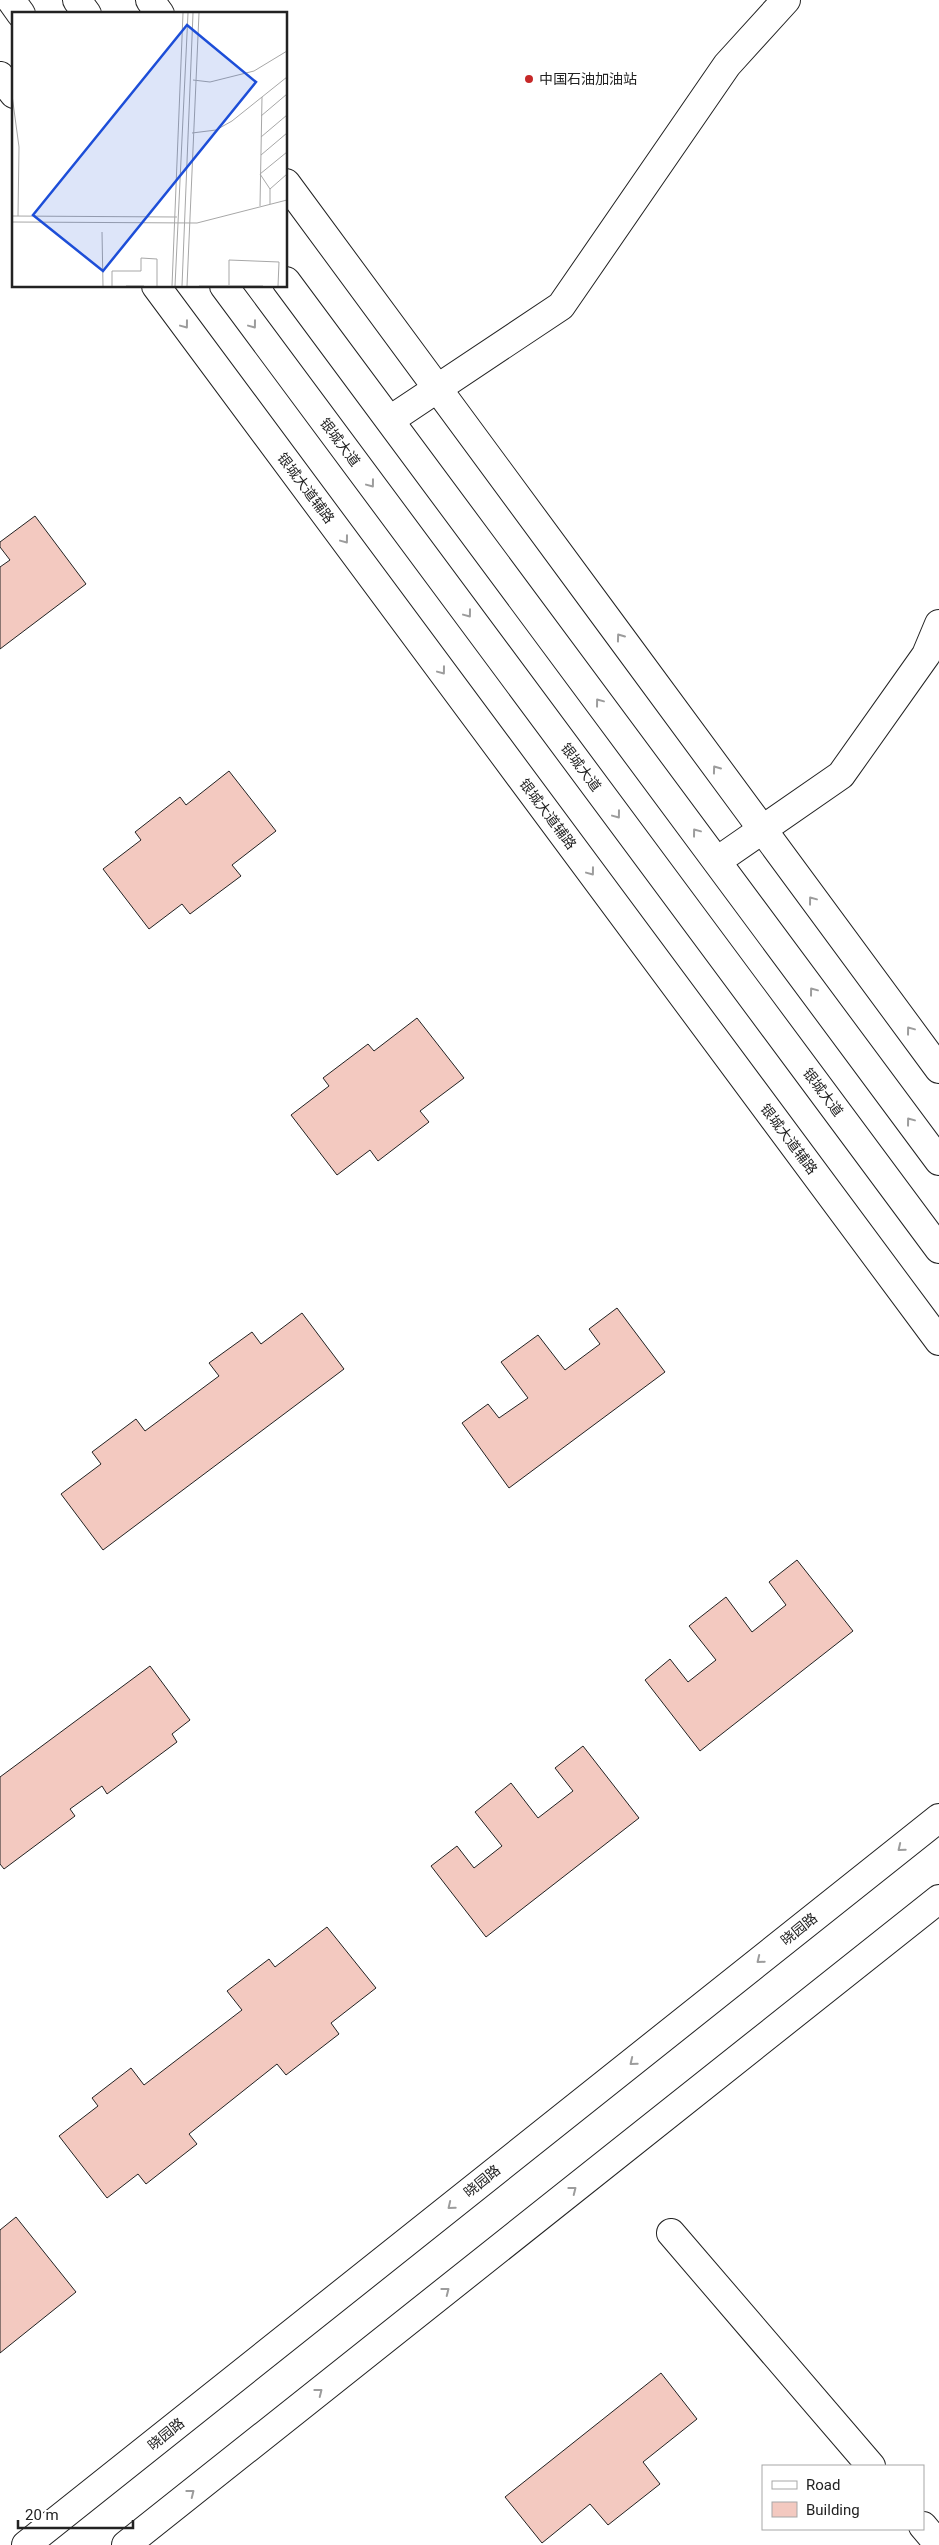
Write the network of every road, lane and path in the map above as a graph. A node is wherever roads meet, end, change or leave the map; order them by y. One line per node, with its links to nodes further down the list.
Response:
1 (11, 0): 5 (street)
2 (77, 0): 6 (street)
3 (150, 0): 7 (street)
4 (786, 0): 14 (street)
5 (20, 12)
6 (86, 12)
7 (159, 12)
8 (0, 76): 9 (street)
9 (12, 91)
10 (288, 186): 14 (street)
11 (288, 283): 15 (street)
12 (157, 288): 22 (street, 银城大道辅路, one-way to 22)
13 (225, 288): 21 (street, 银城大道, one-way to 21)
14 (439, 387): 15 (street); 17 (street, one-way to 14)
15 (390, 420): 18 (street, one-way to 15)
16 (939, 624): 17 (street)
17 (760, 831): 18 (street); 19 (street, one-way to 17)
18 (717, 860): 20 (street, one-way to 18)
19 (939, 1069)
20 (939, 1161)
21 (939, 1249)
22 (939, 1341)
23 (939, 1818): 28 (street, 晓园路, one-way to 28)
24 (939, 1899): 29 (street, one-way to 24)
25 (671, 2233): 26 (street)
26 (870, 2465)
27 (924, 2527): 30 (street)
28 (26, 2545)
29 (126, 2545)
30 (939, 2545)

